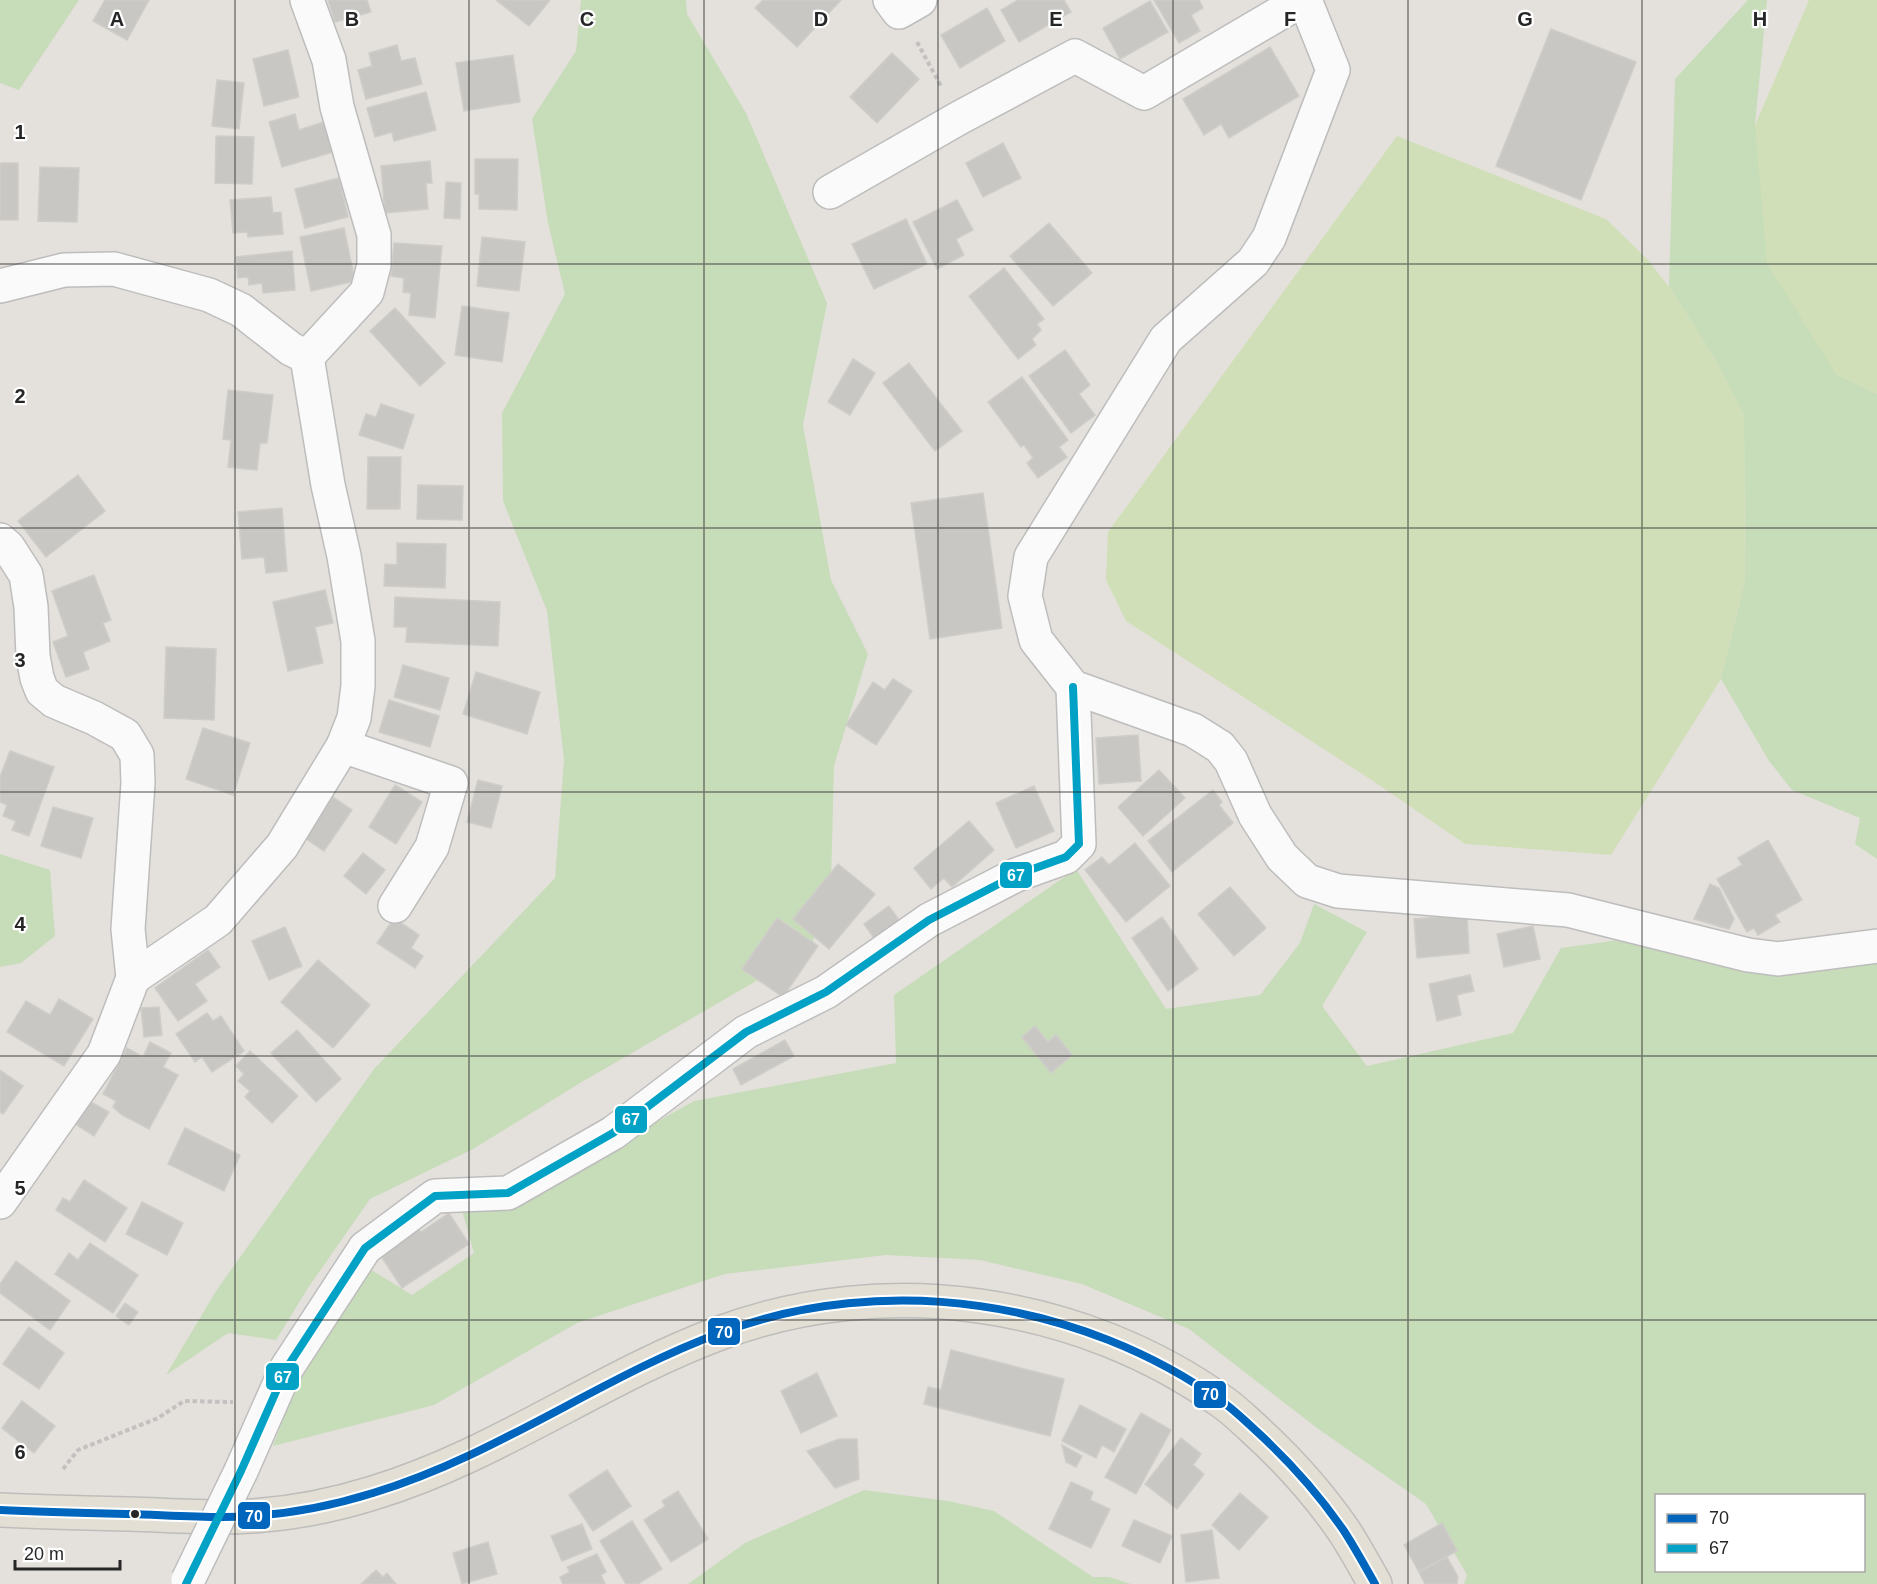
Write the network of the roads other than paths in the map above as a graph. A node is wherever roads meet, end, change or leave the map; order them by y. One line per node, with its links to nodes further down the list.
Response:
1 (307, 0): 5 (street)
2 (1304, 0): 3 (street); 7 (street)
3 (830, 192)
4 (0, 286): 5 (street)
5 (307, 357): 8 (street)
6 (0, 540): 11 (street)
7 (1073, 687): 10 (street); 14 (street, bridge)
8 (343, 746): 9 (street); 11 (street)
9 (395, 906)
10 (1877, 946)
11 (133, 978): 12 (street)
12 (0, 1202)
13 (0, 1510): 15 (main road)
14 (187, 1582)
15 (1375, 1584)

